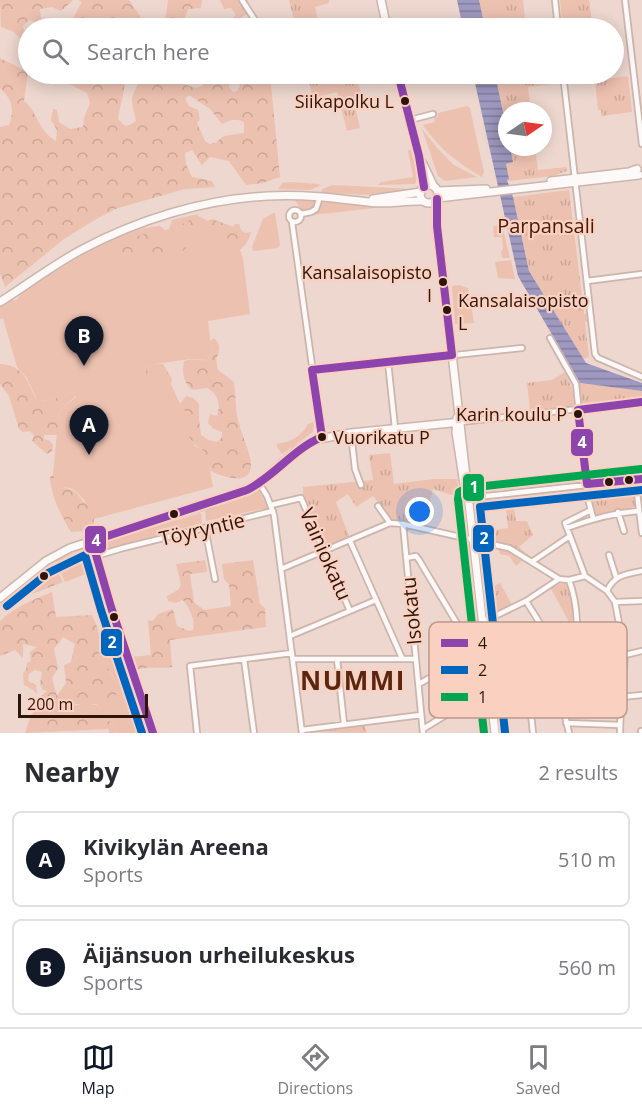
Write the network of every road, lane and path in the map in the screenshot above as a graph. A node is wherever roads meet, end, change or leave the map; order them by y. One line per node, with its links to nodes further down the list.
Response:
1 (242, 0): 5 (street)
2 (382, 0): 6 (main road)
3 (555, 0): 7 (street)
4 (625, 0): 12 (street)
5 (254, 18)
6 (385, 18)
7 (557, 18)
8 (401, 84): 11 (main road)
9 (564, 84): 15 (street)
10 (433, 114): 11 (street)
11 (410, 120): 13 (main road)
12 (642, 144)
13 (419, 156): 16 (main road); 17 (main road)
14 (640, 171): 15 (main road)
15 (576, 181): 17 (main road); 25 (street)
16 (423, 190): 17 (main road); 19 (main road); 20 (main road)
17 (437, 194): 20 (main road); 23 (main road)
18 (320, 197): 19 (main road); 21 (street); 26 (main road)
19 (356, 200): 20 (main road)
20 (426, 202): 23 (main road)
21 (301, 214): 22 (street); 22 (street)
22 (292, 222): 31 (street)
23 (437, 226): 29 (main road)
24 (642, 274): 25 (street)
25 (587, 281): 32 (street)
26 (0, 302)
27 (550, 338): 34 (street)
28 (522, 348): 29 (street)
29 (452, 355): 30 (street); 35 (main road)
30 (388, 362): 31 (street); 36 (street)
31 (312, 370): 38 (street)
32 (642, 377)
33 (642, 402): 34 (street)
34 (578, 410): 35 (street); 41 (street)
35 (458, 422): 36 (main road); 44 (main road)
36 (395, 428): 37 (main road)
37 (351, 433): 38 (main road); 42 (street)
38 (322, 437): 40 (main road)
39 (642, 479): 41 (street)
40 (259, 483): 45 (street); 60 (main road)
41 (587, 484): 44 (street); 47 (street)
42 (361, 485)
43 (637, 493): 49 (street)
44 (468, 498): 59 (main road)
45 (271, 505): 48 (street); 62 (street, Vainiokatu)
46 (378, 506): 52 (street)
47 (591, 510): 51 (street); 55 (street)
48 (273, 511): 54 (street, Töyryntie); 67 (street)
49 (638, 511): 50 (street); 57 (street)
50 (618, 513): 51 (street); 56 (street)
51 (593, 518): 55 (street)
52 (390, 523): 53 (street); 61 (street)
53 (404, 524): 59 (street); 65 (street, Isokatu)
54 (205, 528): 64 (street, Töyryntie); 71 (street)
55 (567, 528): 58 (street)
56 (624, 531)
57 (642, 533)
58 (570, 536): 66 (street); 69 (street)
59 (474, 540): 66 (street); 81 (main road)
60 (92, 541): 64 (main road); 75 (main road)
61 (350, 541): 62 (street); 76 (street)
62 (325, 552): 67 (street); 80 (street, Vainiokatu)
63 (609, 555): 70 (street)
64 (96, 556): 109 (main road)
65 (406, 558): 82 (street); 93 (street, Isokatu)
66 (533, 561): 72 (street)
67 (281, 570): 86 (street)
68 (642, 571): 70 (street)
69 (585, 576): 73 (street); 74 (street)
70 (616, 577): 74 (street)
71 (215, 579)
72 (559, 579): 73 (street); 77 (street)
73 (569, 580): 84 (street)
74 (607, 591): 79 (street)
75 (0, 597)
76 (376, 600): 80 (street); 90 (street)
77 (526, 601): 81 (street); 83 (street)
78 (642, 601): 79 (street)
79 (615, 602): 85 (street)
80 (350, 611): 86 (street)
81 (485, 621)
82 (456, 622)
83 (539, 622)
84 (576, 622)
85 (619, 622)
86 (290, 636): 89 (street)
87 (642, 651): 88 (street)
88 (627, 655)
89 (292, 656): 91 (street); 92 (street); 107 (street)
90 (402, 658): 92 (street); 93 (street)
91 (244, 659): 110 (street); 111 (street)
92 (337, 659): 105 (street)
93 (416, 659): 95 (street, Isokatu)
94 (429, 678): 95 (street)
95 (419, 684): 98 (street, Isokatu)
96 (642, 695): 97 (street)
97 (627, 696)
98 (421, 715): 105 (street); 108 (street, Isokatu)
99 (442, 718): 108 (street)
100 (493, 718): 112 (main road)
101 (531, 718): 113 (street)
102 (565, 718): 104 (street)
103 (620, 718): 106 (street)
104 (566, 723): 106 (street); 114 (street)
105 (344, 724): 107 (street)
106 (620, 725): 115 (street)
107 (302, 731)
108 (423, 731)
109 (153, 733)
110 (197, 733)
111 (254, 733)
112 (495, 733)
113 (533, 733)
114 (569, 733)
115 (620, 733)

